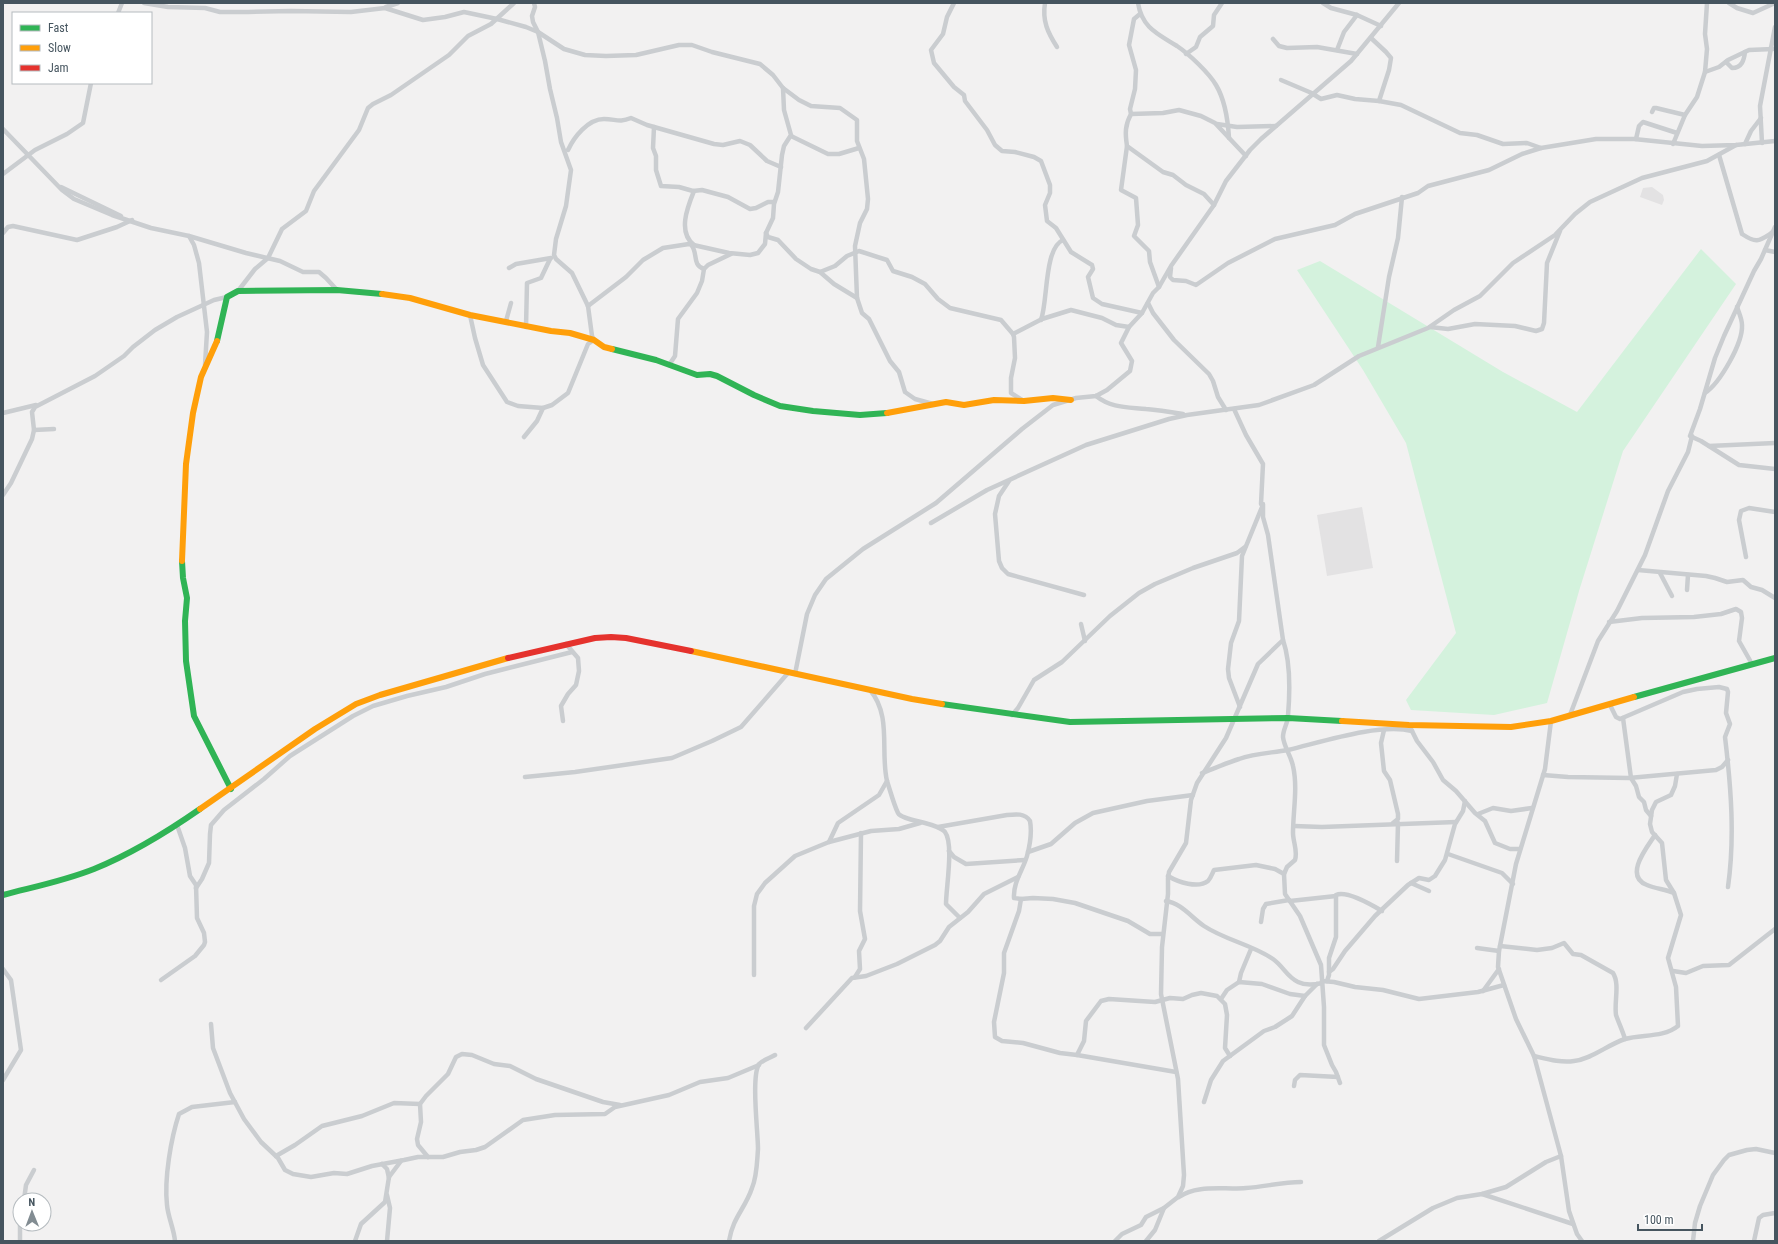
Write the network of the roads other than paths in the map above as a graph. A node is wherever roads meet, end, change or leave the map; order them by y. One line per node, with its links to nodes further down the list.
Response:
1 (144, 3): 15 (street)
2 (398, 3): 15 (street)
3 (514, 3): 18 (street)
4 (539, 3): 14 (street)
5 (954, 3): 74 (street)
6 (1045, 3): 24 (street)
7 (1138, 3): 16 (street)
8 (1222, 3): 28 (street)
9 (1323, 3): 17 (street)
10 (1399, 3): 19 (street)
11 (1707, 3): 31 (street)
12 (1729, 3): 13 (street)
13 (1775, 3)
14 (535, 5): 21 (street)
15 (385, 8): 18 (street)
16 (1140, 14): 28 (street); 38 (street)
17 (1357, 15): 19 (street); 26 (street)
18 (497, 18): 21 (street); 80 (street)
19 (1381, 26): 22 (street)
20 (1775, 27): 25 (street)
21 (538, 32): 34 (street); 81 (street)
22 (1371, 38): 29 (street); 36 (street)
23 (1273, 39): 26 (street)
24 (1057, 48)
25 (1773, 49): 27 (street); 40 (street)
26 (1337, 50): 29 (street)
27 (1745, 52): 30 (street); 30 (street)
28 (1186, 54): 42 (street)
29 (1357, 54): 35 (street)
30 (1726, 62): 31 (street)
31 (1705, 72): 39 (street)
32 (1282, 80): 35 (street)
33 (91, 84): 59 (street)
34 (783, 88): 47 (street); 56 (street)
35 (1314, 94): 36 (street); 43 (street)
36 (1379, 101): 57 (street)
37 (1652, 112): 39 (street)
38 (1131, 114): 41 (street); 55 (street)
39 (1686, 115): 46 (street)
40 (1761, 118): 51 (street); 53 (street)
41 (1215, 124): 42 (street); 48 (street)
42 (1228, 126): 43 (street); 48 (street)
43 (1276, 126): 61 (street)
44 (654, 127): 58 (street); 62 (street); 64 (street)
45 (3, 129): 59 (street)
46 (1677, 133): 49 (street); 52 (street)
47 (791, 136): 56 (street); 62 (street)
48 (1229, 138): 61 (street)
49 (1636, 139): 52 (street); 57 (street)
50 (1775, 141): 51 (street)
51 (1762, 143): 53 (street)
52 (1673, 144): 54 (street)
53 (1745, 144): 54 (street)
54 (1736, 145): 60 (street)
55 (1127, 146): 67 (street); 86 (street)
56 (859, 148): 79 (street)
57 (1540, 148): 65 (street)
58 (568, 150)
59 (29, 155): 63 (street); 68 (street)
60 (1719, 155): 69 (street); 70 (street)
61 (1246, 156): 67 (street)
62 (781, 167): 66 (street)
63 (3, 174)
64 (694, 191): 66 (street); 75 (street)
65 (1402, 197): 82 (street); 105 (street)
66 (774, 202): 71 (street)
67 (1214, 205): 82 (street)
68 (132, 220): 72 (street); 73 (street)
69 (1560, 229): 102 (street); 102 (street)
70 (1774, 229): 76 (street)
71 (766, 233): 78 (street); 85 (street)
72 (3, 234)
73 (189, 236): 80 (street); 93 (street)
74 (1064, 240): 96 (street); 98 (street)
75 (694, 245): 78 (street); 84 (street); 94 (street)
76 (1765, 250): 77 (street); 95 (street)
77 (1775, 252)
78 (733, 253): 84 (street)
79 (854, 253): 85 (street); 90 (street); 103 (street)
80 (268, 258): 87 (street); 88 (street)
81 (552, 258): 83 (street); 94 (street); 100 (street)
82 (1171, 266): 86 (street)
83 (509, 268)
84 (704, 269): 106 (street)
85 (820, 272): 90 (street)
86 (1159, 287): 92 (street)
87 (337, 290): 88 (main road); 97 (main road)
88 (238, 291): 89 (main road)
89 (226, 297): 93 (street); 107 (main road)
90 (856, 298): 112 (street)
91 (511, 303): 99 (street)
92 (1148, 303): 96 (street); 116 (street)
93 (203, 304): 107 (street); 113 (street)
94 (588, 306): 104 (street)
95 (1737, 307): 108 (street); 108 (street)
96 (1142, 313): 101 (street)
97 (470, 315): 99 (main road); 114 (street)
98 (1041, 320): 101 (street); 103 (street)
99 (508, 322): 100 (main road)
100 (526, 326): 104 (main road)
101 (1129, 327): 109 (street)
102 (1430, 327): 105 (street)
103 (1013, 334): 111 (street)
104 (594, 340): 106 (main road); 114 (street)
105 (1378, 347): 115 (street)
106 (669, 365): 112 (main road)
107 (205, 367): 171 (main road)
108 (1705, 392): 121 (street)
109 (1096, 396): 110 (street); 118 (street)
110 (1071, 400): 111 (main road); 149 (street)
111 (1024, 401): 112 (main road)
112 (933, 404)
113 (38, 405): 117 (street); 120 (street)
114 (543, 408): 122 (street)
115 (1234, 409): 116 (street); 128 (street)
116 (1226, 410): 118 (street)
117 (3, 413)
118 (1187, 415): 126 (street)
119 (54, 428): 120 (street)
120 (34, 430): 127 (street)
121 (1692, 436): 124 (street); 133 (street)
122 (524, 437)
123 (1775, 443): 124 (street)
124 (1709, 446): 125 (street)
125 (1775, 469)
126 (1010, 479): 130 (street); 137 (street)
127 (3, 495)
128 (1263, 504): 131 (street); 142 (street)
129 (1775, 512): 132 (street)
130 (930, 522)
131 (1245, 547): 143 (street); 152 (street)
132 (1746, 557)
133 (1638, 570): 134 (street); 140 (street)
134 (1660, 573): 135 (street); 138 (street)
135 (1688, 575): 136 (street); 139 (street)
136 (1687, 590)
137 (1084, 595)
138 (1672, 596)
139 (1775, 598)
140 (1609, 622): 147 (street); 154 (street)
141 (1081, 624): 143 (street)
142 (1283, 640): 152 (street); 155 (street)
143 (1085, 641): 153 (street)
144 (566, 644): 145 (street); 148 (main road); 171 (main road)
145 (572, 652): 159 (street); 198 (street)
146 (1775, 658): 147 (main road)
147 (1752, 664): 151 (main road)
148 (788, 673): 149 (main road); 168 (street)
149 (796, 674): 150 (main road)
150 (870, 690): 153 (main road); 170 (street)
151 (1610, 704): 154 (main road); 156 (street)
152 (1240, 707): 157 (street)
153 (1012, 715): 157 (main road)
154 (1570, 715): 158 (main road)
155 (1288, 718): 157 (main road); 160 (main road); 163 (street)
156 (1623, 718): 164 (street); 169 (street)
157 (1235, 719): 165 (street)
158 (1551, 720): 160 (main road); 167 (street)
159 (563, 721)
160 (1409, 725): 162 (street)
161 (1384, 730): 162 (street); 163 (street); 179 (street)
162 (1412, 731): 173 (street)
163 (1287, 750): 165 (street); 181 (street)
164 (1728, 760): 166 (street); 197 (street)
165 (1202, 774): 172 (street)
166 (1676, 774): 169 (street); 176 (street)
167 (1543, 775): 169 (street); 174 (street)
168 (525, 777)
169 (1631, 778): 176 (street)
170 (887, 781): 178 (street); 185 (street)
171 (231, 789): 180 (main road)
172 (1192, 795): 188 (street); 193 (street)
173 (1466, 802): 175 (street); 177 (street)
174 (1532, 808): 175 (street); 186 (street)
175 (1478, 814): 186 (street)
176 (1650, 816): 184 (street)
177 (1456, 822): 179 (street); 189 (street)
178 (920, 823): 182 (street); 183 (street)
179 (1396, 823): 181 (street); 191 (street)
180 (177, 825): 198 (street); 201 (main road)
181 (1294, 826): 192 (street)
182 (938, 827): 187 (street); 188 (street)
183 (861, 833): 185 (street); 219 (street)
184 (1655, 835): 200 (street); 200 (street)
185 (829, 842): 218 (street)
186 (1520, 849): 196 (street)
187 (949, 851): 190 (street); 207 (street)
188 (1028, 852): 190 (street)
189 (1448, 854): 195 (street); 196 (street)
190 (1025, 860): 194 (street)
191 (1397, 861)
192 (1284, 874): 193 (street); 205 (street)
193 (1168, 876): 204 (street)
194 (1018, 877): 203 (street); 207 (street)
195 (1411, 883): 199 (street); 206 (street)
196 (1513, 884): 212 (street)
197 (1728, 887)
198 (196, 888): 220 (street)
199 (1429, 891)
200 (1674, 893): 216 (street)
201 (3, 895)
202 (1336, 896): 205 (street); 206 (street); 217 (street)
203 (1021, 899): 210 (street); 232 (street)
204 (1166, 901): 210 (street); 213 (street)
205 (1290, 901): 208 (street); 222 (street)
206 (1382, 911): 217 (street)
207 (960, 918): 219 (street)
208 (1261, 922)
209 (1775, 929): 216 (street)
210 (1162, 934): 227 (street)
211 (1477, 948): 212 (street)
212 (1500, 948): 215 (street); 230 (street)
213 (1251, 949): 221 (street); 222 (street)
214 (3, 969): 238 (street)
215 (1499, 969): 223 (street); 224 (street)
216 (1673, 971): 230 (street)
217 (1329, 972): 222 (street)
218 (754, 975)
219 (855, 977): 229 (street)
220 (161, 980)
221 (1239, 982): 225 (street); 226 (street)
222 (1322, 982): 224 (street); 225 (street); 237 (street)
223 (1504, 985): 224 (street); 234 (street)
224 (1483, 991)
225 (1305, 996): 233 (street)
226 (1221, 999): 227 (street); 233 (street)
227 (1162, 1000): 232 (street); 236 (street)
228 (211, 1024): 241 (street)
229 (806, 1028)
230 (1625, 1039): 234 (street)
231 (775, 1055): 235 (street)
232 (1077, 1055): 236 (street)
233 (1230, 1056): 242 (street)
234 (1534, 1056): 247 (street)
235 (759, 1065): 244 (street); 265 (street)
236 (1176, 1072): 257 (street)
237 (1338, 1077): 239 (street); 240 (street)
238 (3, 1080)
239 (1340, 1083)
240 (1294, 1086)
241 (235, 1102): 246 (street); 262 (street)
242 (1204, 1102)
243 (420, 1104): 244 (street); 246 (street); 248 (street)
244 (622, 1105): 248 (street)
245 (1775, 1153): 271 (street)
246 (276, 1156): 250 (street)
247 (1561, 1156): 256 (street); 260 (street)
248 (428, 1157): 249 (street)
249 (401, 1160): 250 (street); 252 (street)
250 (382, 1164): 252 (street)
251 (34, 1170): 254 (street)
252 (389, 1178): 255 (street)
253 (1301, 1182): 257 (street)
254 (25, 1192)
255 (387, 1194): 263 (street); 264 (street)
256 (1482, 1194): 260 (street); 268 (street)
257 (1174, 1199): 258 (street)
258 (1164, 1208): 266 (street); 267 (street)
259 (1775, 1213): 272 (street)
260 (1573, 1224): 261 (street)
261 (1577, 1234): 269 (street); 270 (street)
262 (175, 1241)
263 (355, 1241)
264 (387, 1241)
265 (729, 1241)
266 (1115, 1241)
267 (1146, 1241)
268 (1379, 1241)
269 (1578, 1241)
270 (1582, 1241)
271 (1693, 1241)
272 (1754, 1241)

